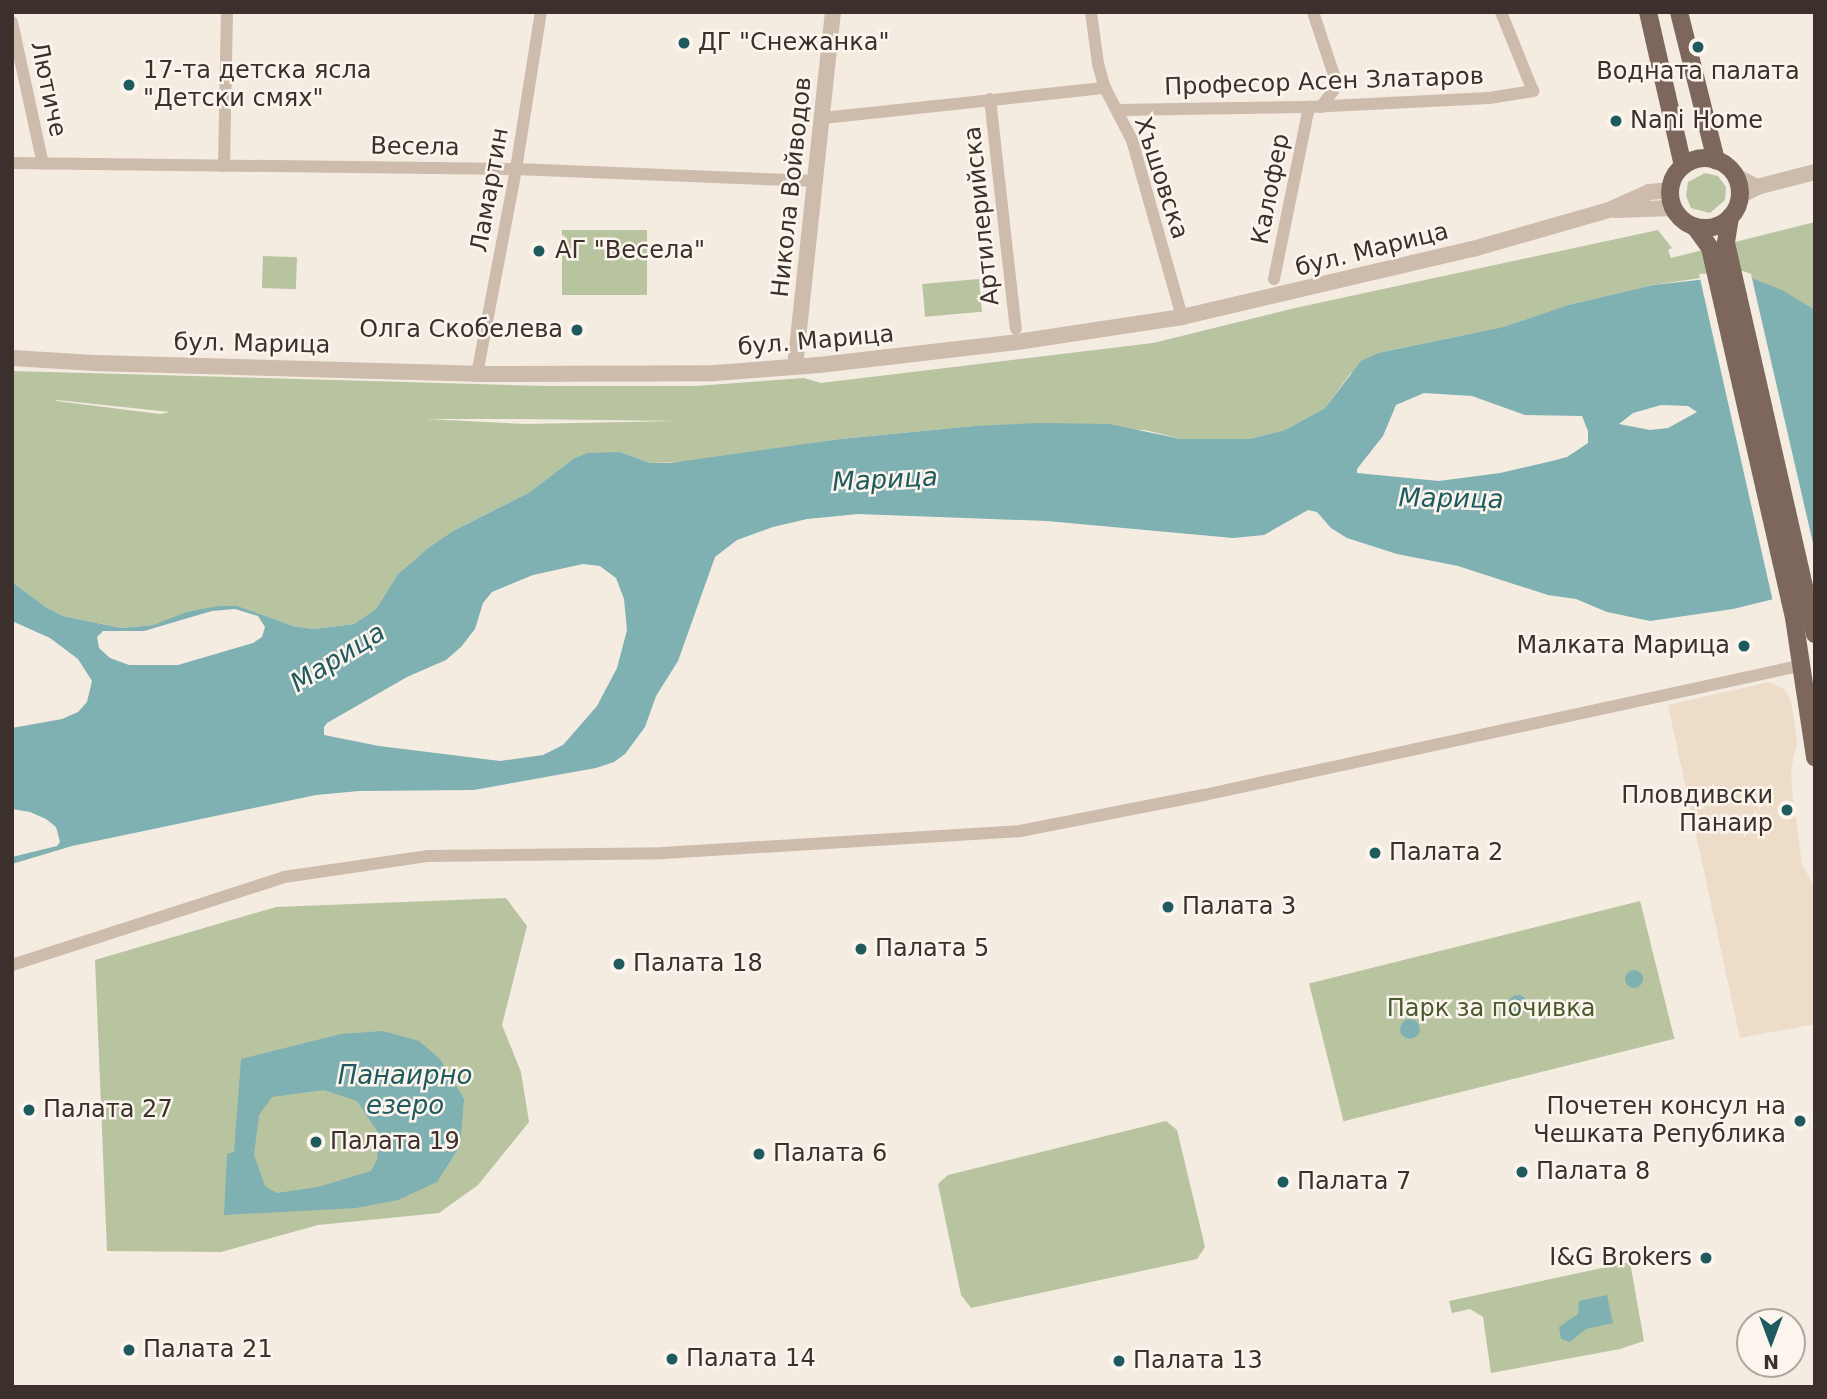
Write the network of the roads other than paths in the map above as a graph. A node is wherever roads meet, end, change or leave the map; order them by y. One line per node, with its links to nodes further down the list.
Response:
1 (227, 12): 18 (street)
2 (541, 12): 20 (street, Ламартин)
3 (833, 12): 14 (street, Никола Войводов)
4 (1091, 12): 10 (street, Хъшовска)
5 (1313, 12): 12 (street, Калофер)
6 (1501, 12): 12 (street, Професор Асен Златаров)
7 (1648, 12): 19 (main road)
8 (1679, 12): 15 (main road)
9 (12, 22): 17 (street, Лютиче)
10 (1105, 88): 11 (street); 13 (street, Хъшовска)
11 (990, 99): 14 (street); 34 (street, Артилерийска)
12 (1315, 107): 13 (street, Професор Асен Златаров); 32 (street, Калофер)
13 (1117, 110): 33 (street, Хъшовска)
14 (823, 118): 23 (street, Никола Войводов)
15 (1716, 160): 19 (main road); 22 (main road)
16 (12, 163): 17 (street, Весела)
17 (43, 164): 18 (street, Весела)
18 (224, 166): 20 (street, Весела)
19 (1683, 166): 25 (main road)
20 (516, 170): 23 (street, Весела); 37 (street, Ламартин)
21 (1815, 172): 24 (street)
22 (1736, 176): 24 (street); 26 (main road)
23 (817, 181): 36 (street, Никола Войводов)
24 (1757, 187): 26 (street)
25 (1670, 190): 27 (main road); 28 (street, бул. Марица)
26 (1740, 196): 29 (main road)
27 (1673, 208): 28 (street, бул. Марица); 30 (main road)
28 (1609, 210): 33 (street, бул. Марица)
29 (1730, 217): 30 (main road); 31 (main road)
30 (1695, 226): 31 (main road)
31 (1718, 245): 38 (main road)
32 (1274, 279)
33 (1182, 317): 36 (street, бул. Марица)
34 (1016, 329)
35 (12, 358): 37 (street, бул. Марица)
36 (795, 367): 37 (street, бул. Марица)
37 (477, 374)
38 (1802, 616): 39 (main road); 40 (main road)
39 (1815, 634)
40 (1802, 665): 41 (main road); 42 (street)
41 (1815, 757)
42 (12, 965)

